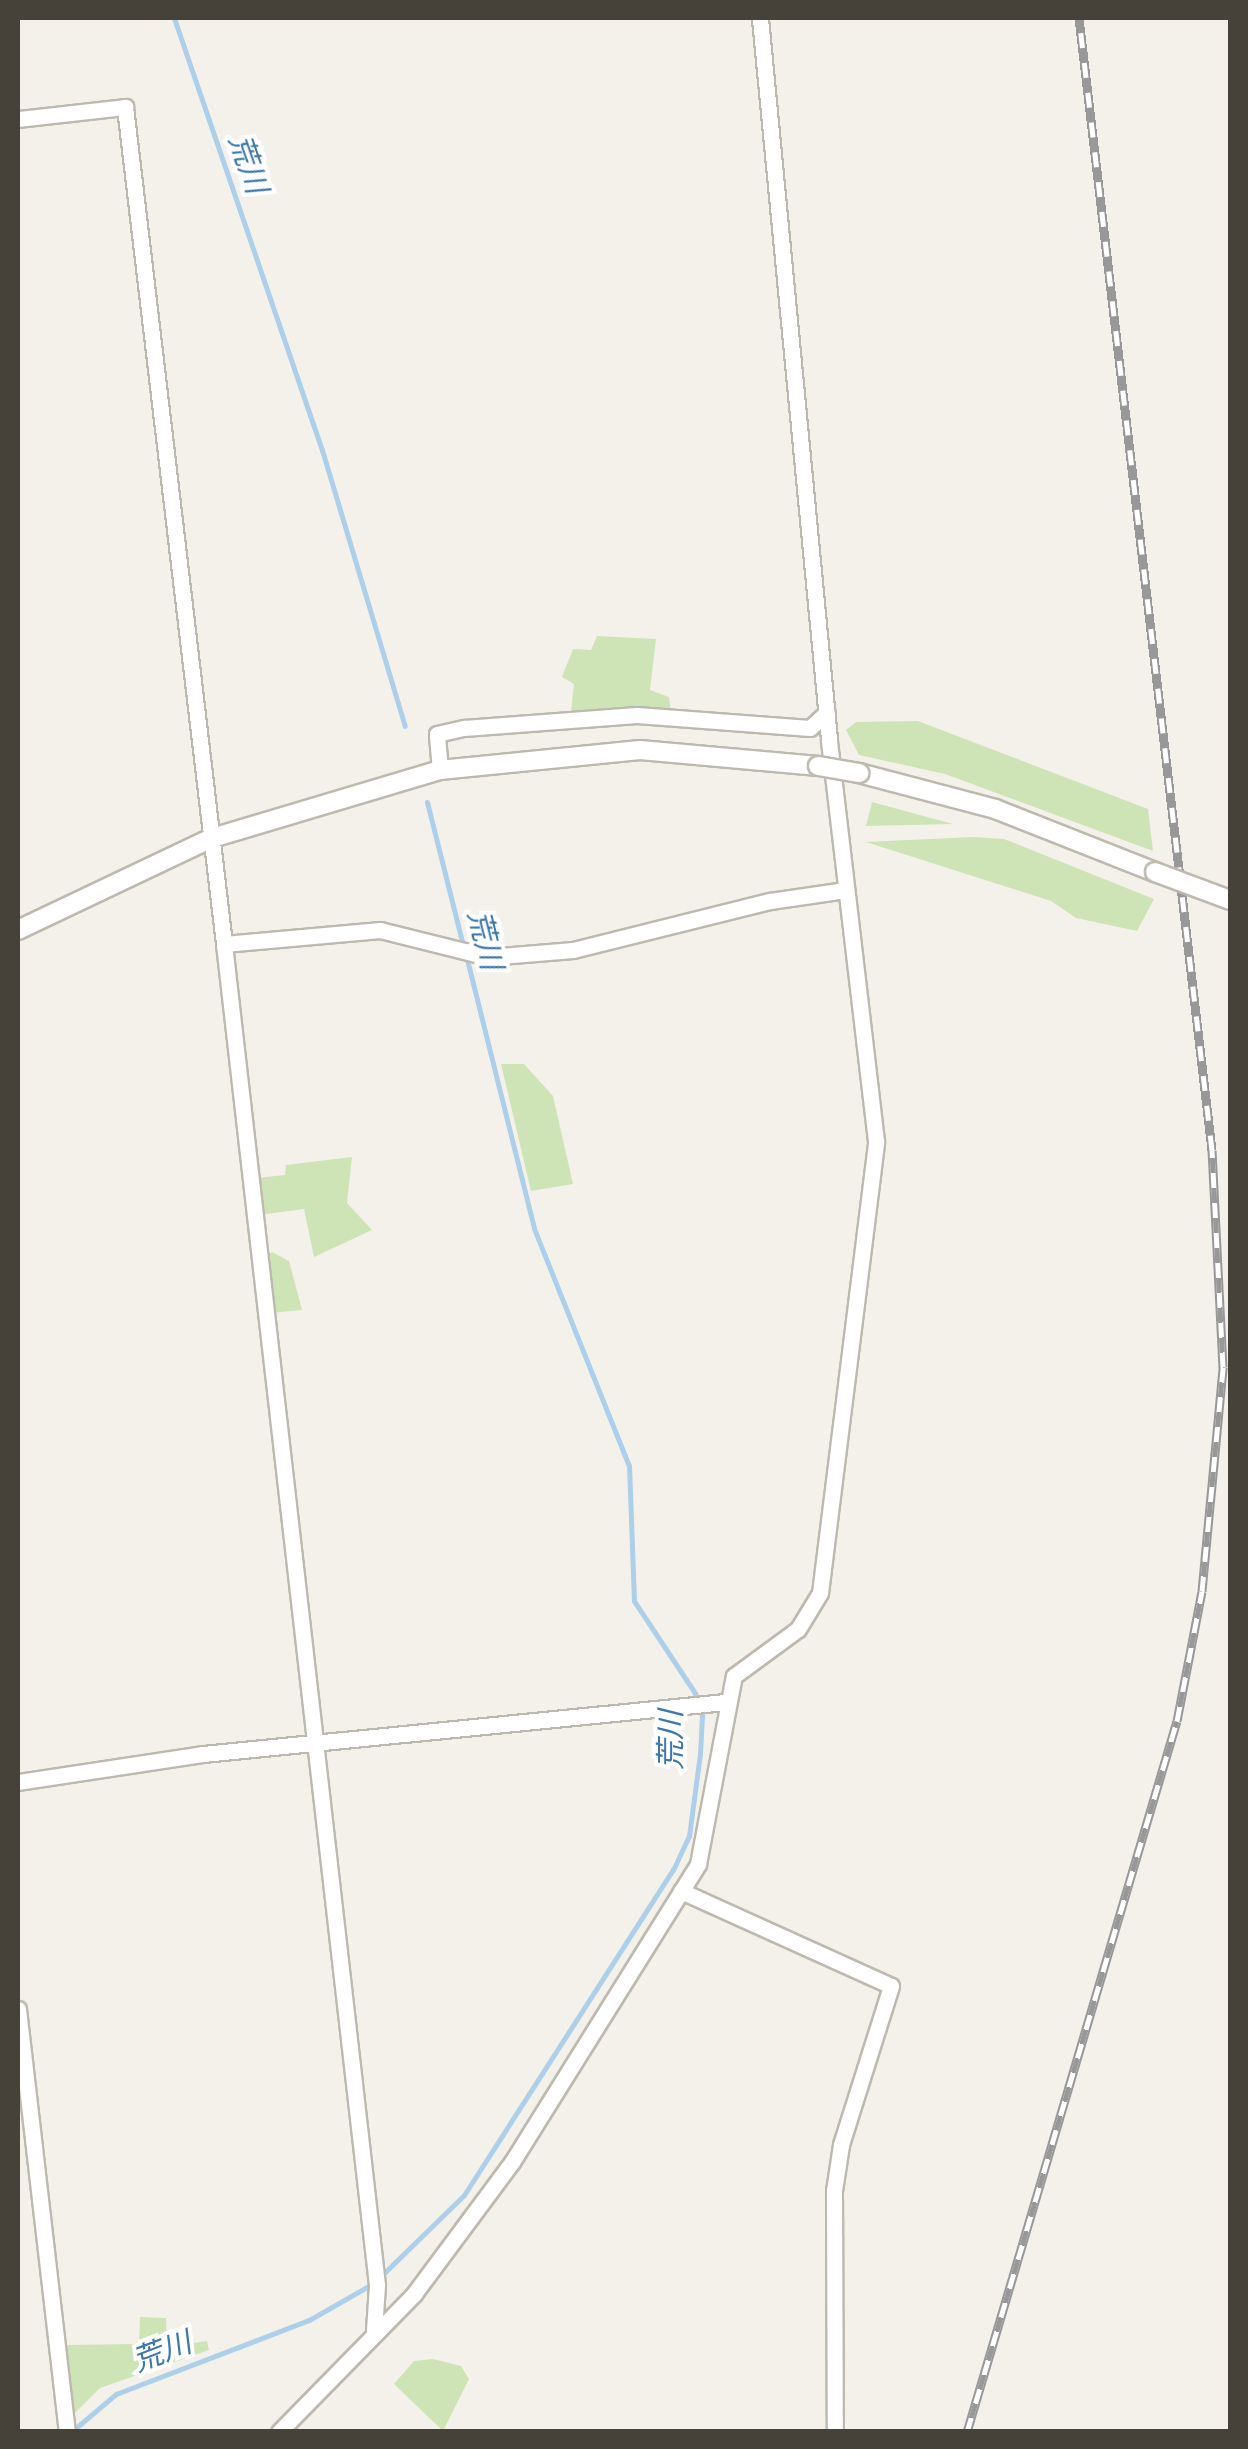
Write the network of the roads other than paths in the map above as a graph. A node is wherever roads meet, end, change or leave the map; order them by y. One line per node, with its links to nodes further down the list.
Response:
1 (760, 18): 3 (street)
2 (18, 119): 5 (street)
3 (827, 712): 4 (street); 6 (street)
4 (440, 770): 5 (street); 7 (street, bridge)
5 (212, 838): 8 (street); 9 (street)
6 (845, 890): 9 (street); 10 (street)
7 (1230, 900)
8 (18, 930)
9 (224, 944): 11 (street)
10 (725, 1702): 11 (street); 13 (street)
11 (315, 1742): 12 (street); 15 (street)
12 (18, 1782)
13 (682, 1891): 15 (street); 18 (street)
14 (18, 2009): 16 (street)
15 (374, 2330): 17 (street)
16 (66, 2426)
17 (279, 2432)
18 (835, 2432)

